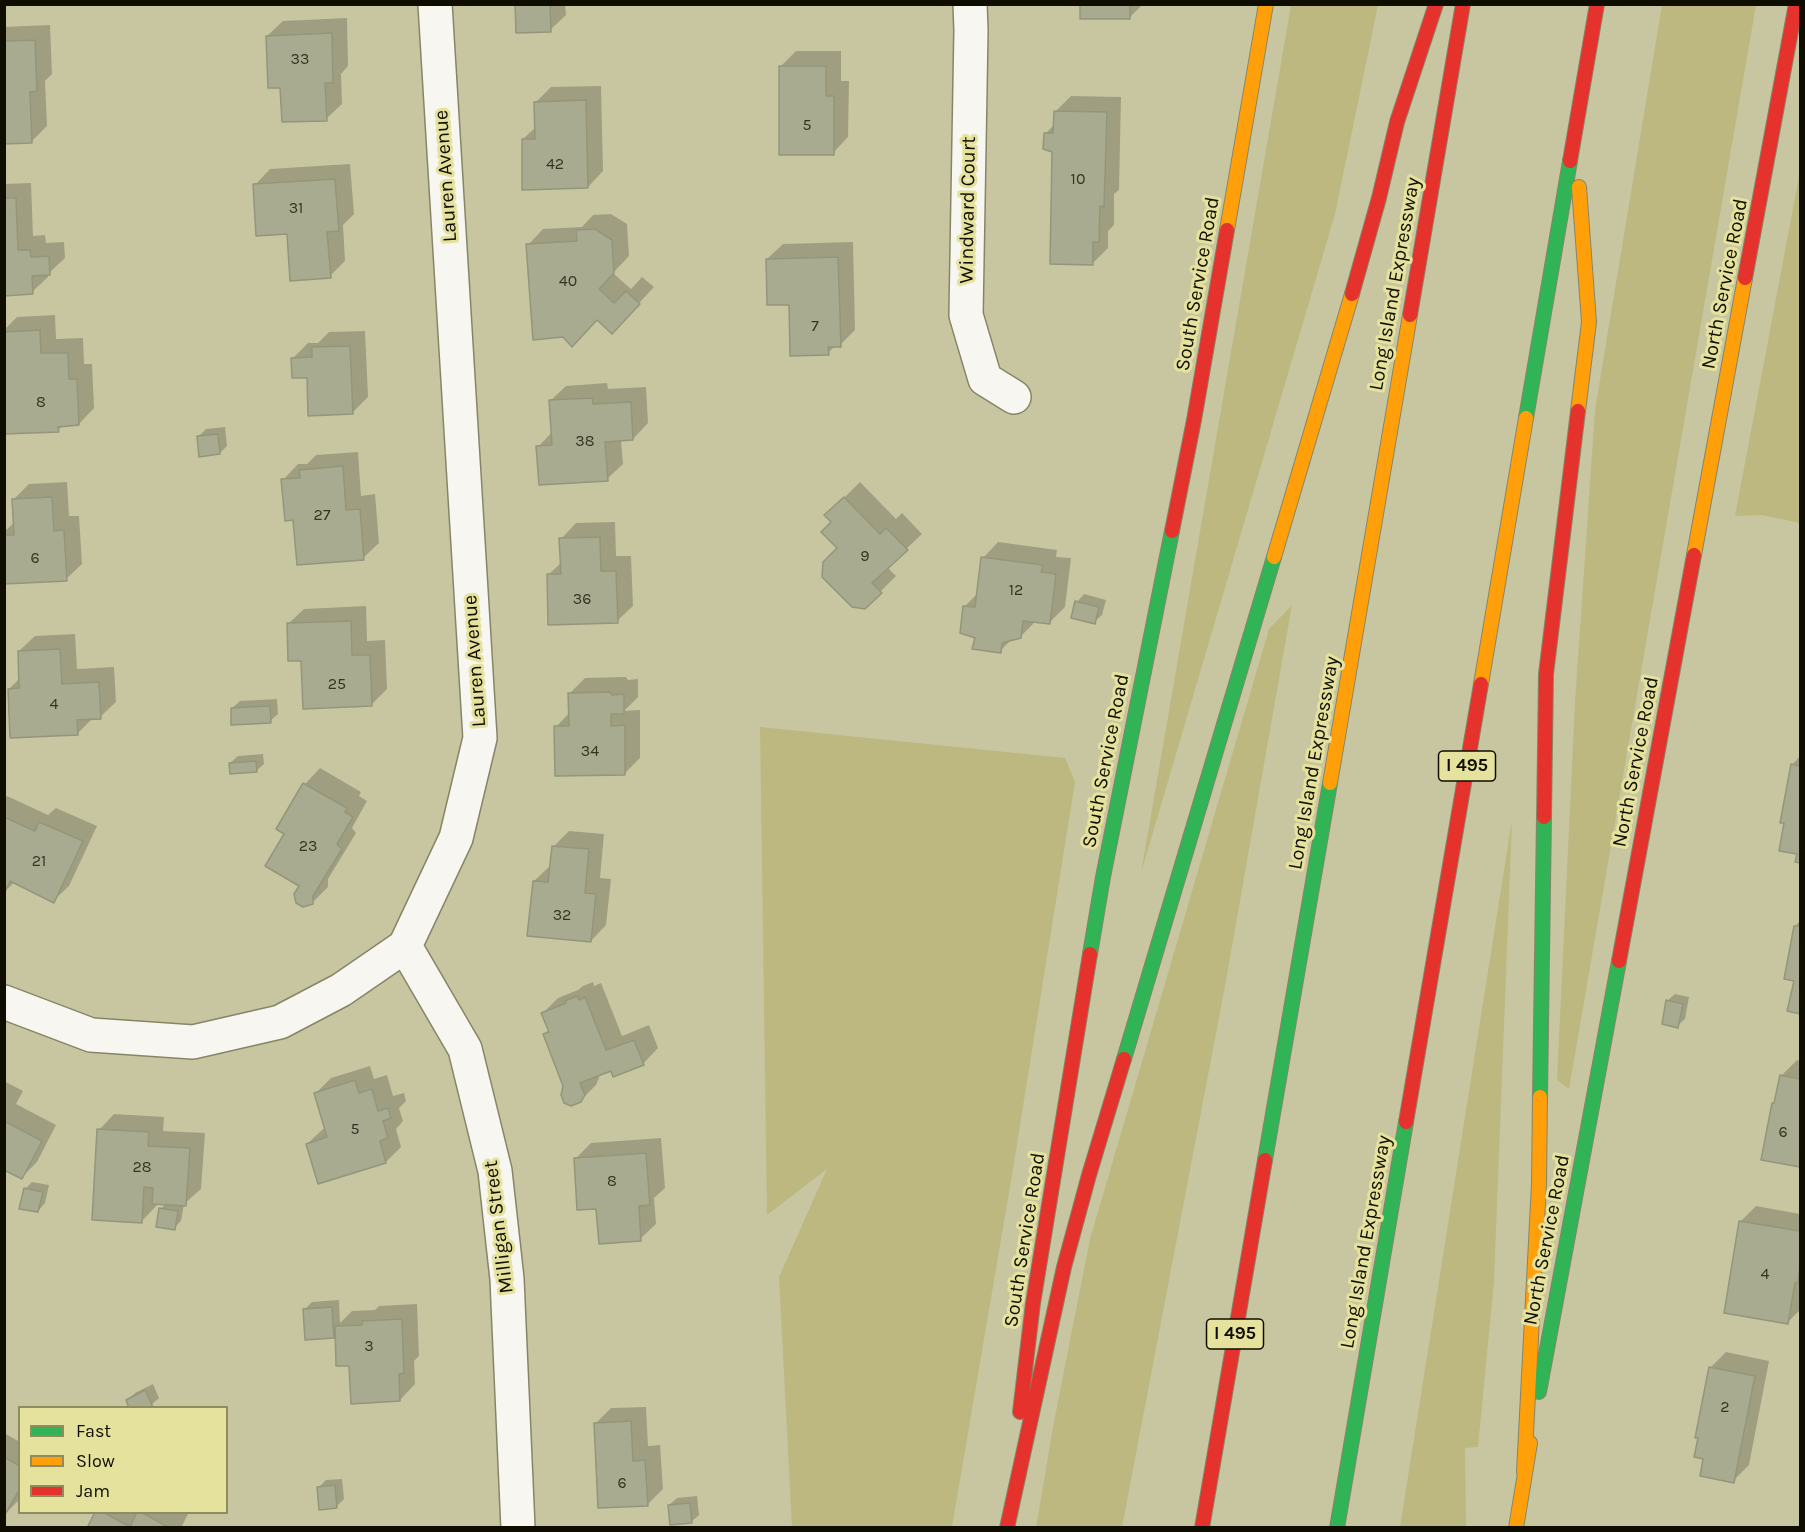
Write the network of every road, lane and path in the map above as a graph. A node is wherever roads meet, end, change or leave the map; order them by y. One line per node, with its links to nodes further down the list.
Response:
1 (435, 4): 10 (street, Lauren Avenue)
2 (970, 4): 9 (street, Windward Court)
3 (1266, 4): 15 (main road, South Service Road)
4 (1437, 4): 15 (main road)
5 (1463, 4): 13 (main road, Long Island Expressway / I 495)
6 (1597, 4): 8 (main road, Long Island Expressway / I 495)
7 (1796, 4): 12 (main road, North Service Road)
8 (1575, 136): 12 (main road); 16 (main road, Long Island Expressway / I 495)
9 (1014, 396)
10 (405, 946): 11 (street); 14 (street, Milligan Street)
11 (4, 1002)
12 (1524, 1472): 17 (main road, North Service Road)
13 (1202, 1523)
14 (518, 1527)
15 (1006, 1527)
16 (1336, 1527)
17 (1516, 1527)

